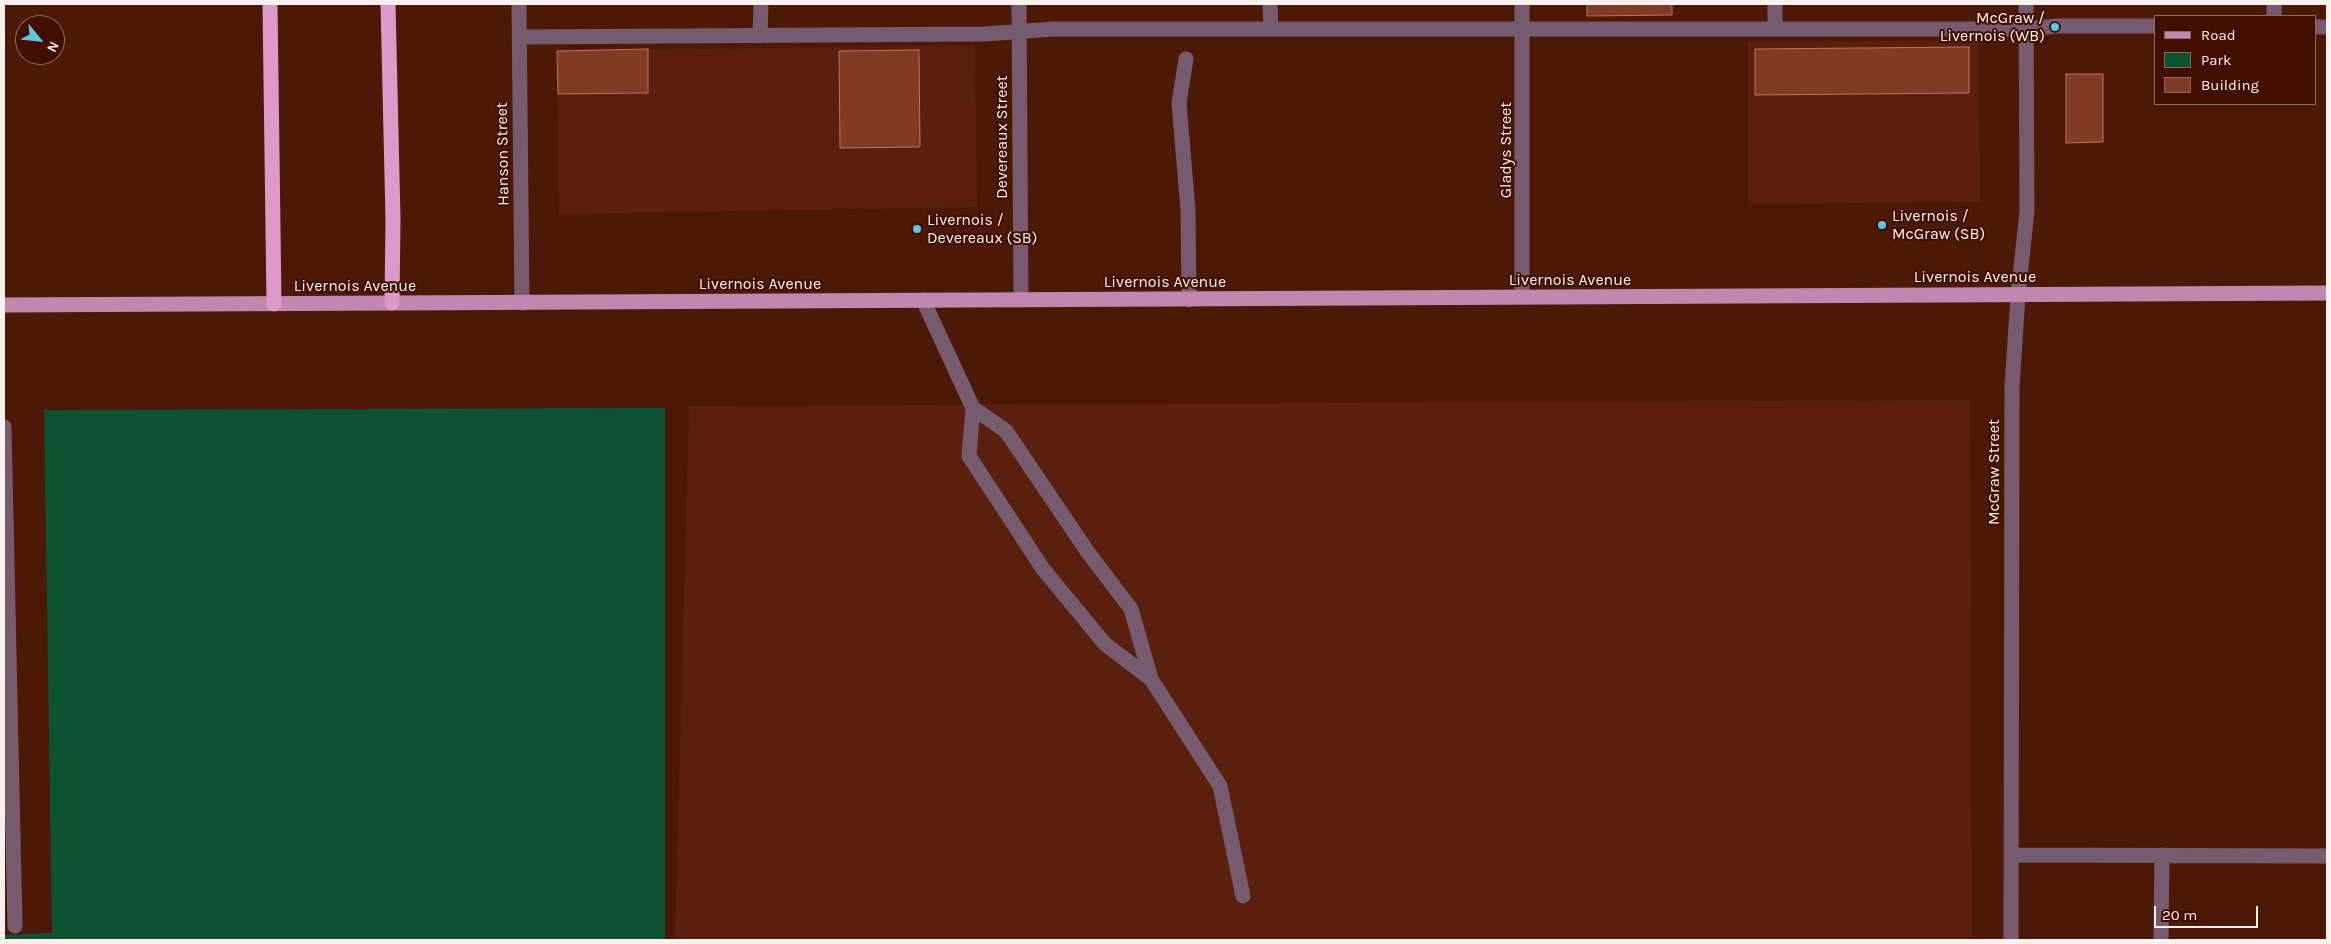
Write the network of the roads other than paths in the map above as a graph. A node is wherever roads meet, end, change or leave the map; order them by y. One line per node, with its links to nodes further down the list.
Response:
1 (270, 4): 26 (highway)
2 (388, 4): 27 (highway)
3 (519, 4): 17 (street, Hanson Street)
4 (761, 4): 16 (street)
5 (1019, 4): 15 (street, Devereaux Street)
6 (1270, 4): 14 (street)
7 (1522, 4): 11 (street, Gladys Street)
8 (1775, 4): 12 (street)
9 (2026, 4): 13 (street, McGraw Street)
10 (2154, 26): 13 (street)
11 (1522, 28): 12 (street); 14 (street); 21 (street, Gladys Street)
12 (1775, 28): 13 (street)
13 (2026, 28): 20 (street, McGraw Street)
14 (1270, 29): 15 (street)
15 (1020, 31): 16 (street); 23 (street, Devereaux Street)
16 (760, 36): 17 (street)
17 (519, 38): 25 (street, Hanson Street)
18 (1186, 59): 24 (street)
19 (2327, 292): 20 (main road, Livernois Avenue)
20 (2018, 295): 21 (main road, Livernois Avenue); 32 (street, McGraw Street)
21 (1522, 297): 24 (main road, Livernois Avenue)
22 (923, 300): 23 (main road, Livernois Avenue); 25 (main road, Livernois Avenue); 29 (street)
23 (1021, 300): 24 (main road, Livernois Avenue)
24 (1188, 300)
25 (522, 303): 27 (main road, Livernois Avenue)
26 (274, 304): 27 (main road, Livernois Avenue); 28 (main road, Livernois Avenue)
27 (392, 304)
28 (4, 305)
29 (973, 408): 31 (street); 31 (street)
30 (4, 427): 36 (street)
31 (1151, 679): 35 (street)
32 (2011, 855): 33 (street); 37 (street, McGraw Street)
33 (2162, 855): 34 (street); 38 (street)
34 (2327, 856)
35 (1242, 896)
36 (15, 926)
37 (2011, 940)
38 (2161, 940)

